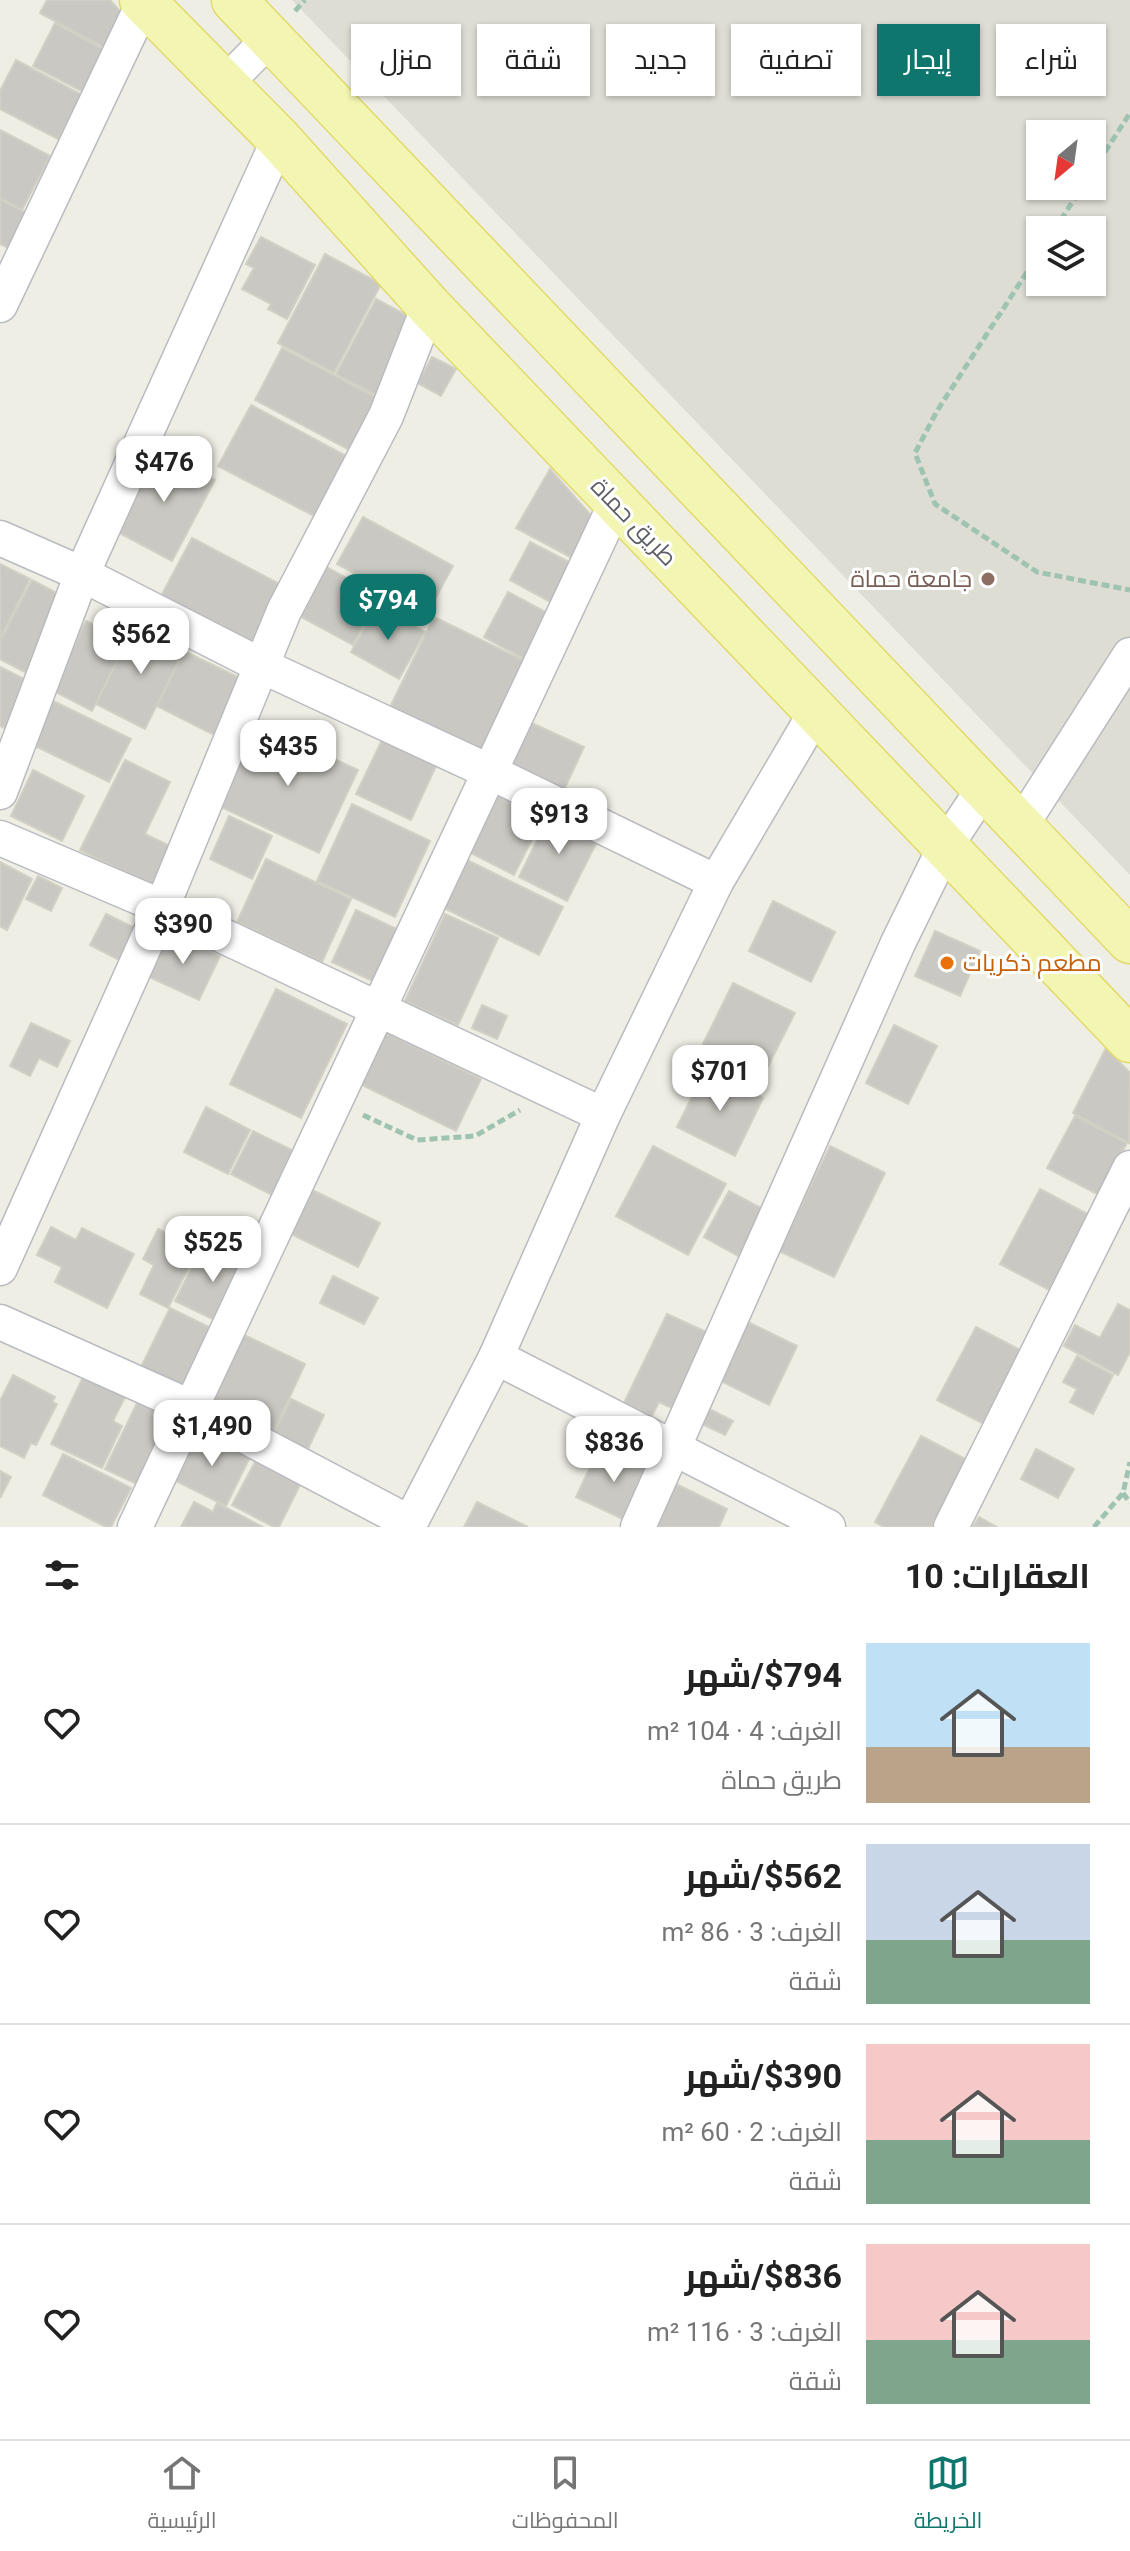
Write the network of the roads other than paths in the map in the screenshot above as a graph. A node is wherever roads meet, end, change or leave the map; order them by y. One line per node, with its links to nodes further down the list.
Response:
1 (234, 0): 3 (main road)
2 (143, 1): 4 (main road, طريق حماة); 6 (street)
3 (270, 38): 4 (street); 15 (main road)
4 (225, 84): 5 (main road, طريق حماة)
5 (279, 139): 7 (main road, طريق حماة); 10 (street)
6 (0, 305)
7 (429, 306): 8 (main road, طريق حماة); 12 (street)
8 (616, 503): 13 (main road, طريق حماة); 14 (street)
9 (0, 538): 10 (street)
10 (82, 574): 12 (street); 16 (street)
11 (1130, 655): 17 (street)
12 (260, 665): 14 (street); 21 (street)
13 (816, 712): 19 (main road, طريق حماة); 20 (street)
14 (488, 771): 20 (street); 23 (street)
15 (984, 788): 17 (main road); 19 (street)
16 (0, 792)
17 (1020, 827): 22 (main road)
18 (0, 838): 21 (street)
19 (945, 847): 24 (main road, طريق حماة); 31 (street)
20 (716, 882): 25 (street)
21 (162, 907): 23 (street); 27 (street)
22 (1130, 941)
23 (378, 1006): 25 (street); 30 (street)
24 (1130, 1040)
25 (603, 1115): 29 (street)
26 (1130, 1168): 36 (street)
27 (0, 1268)
28 (0, 1322): 30 (street)
29 (496, 1357): 31 (street); 32 (street)
30 (190, 1407): 32 (street); 33 (street)
31 (672, 1447): 34 (street); 35 (street)
32 (409, 1525)
33 (135, 1527)
34 (638, 1527)
35 (828, 1527)
36 (951, 1527)

